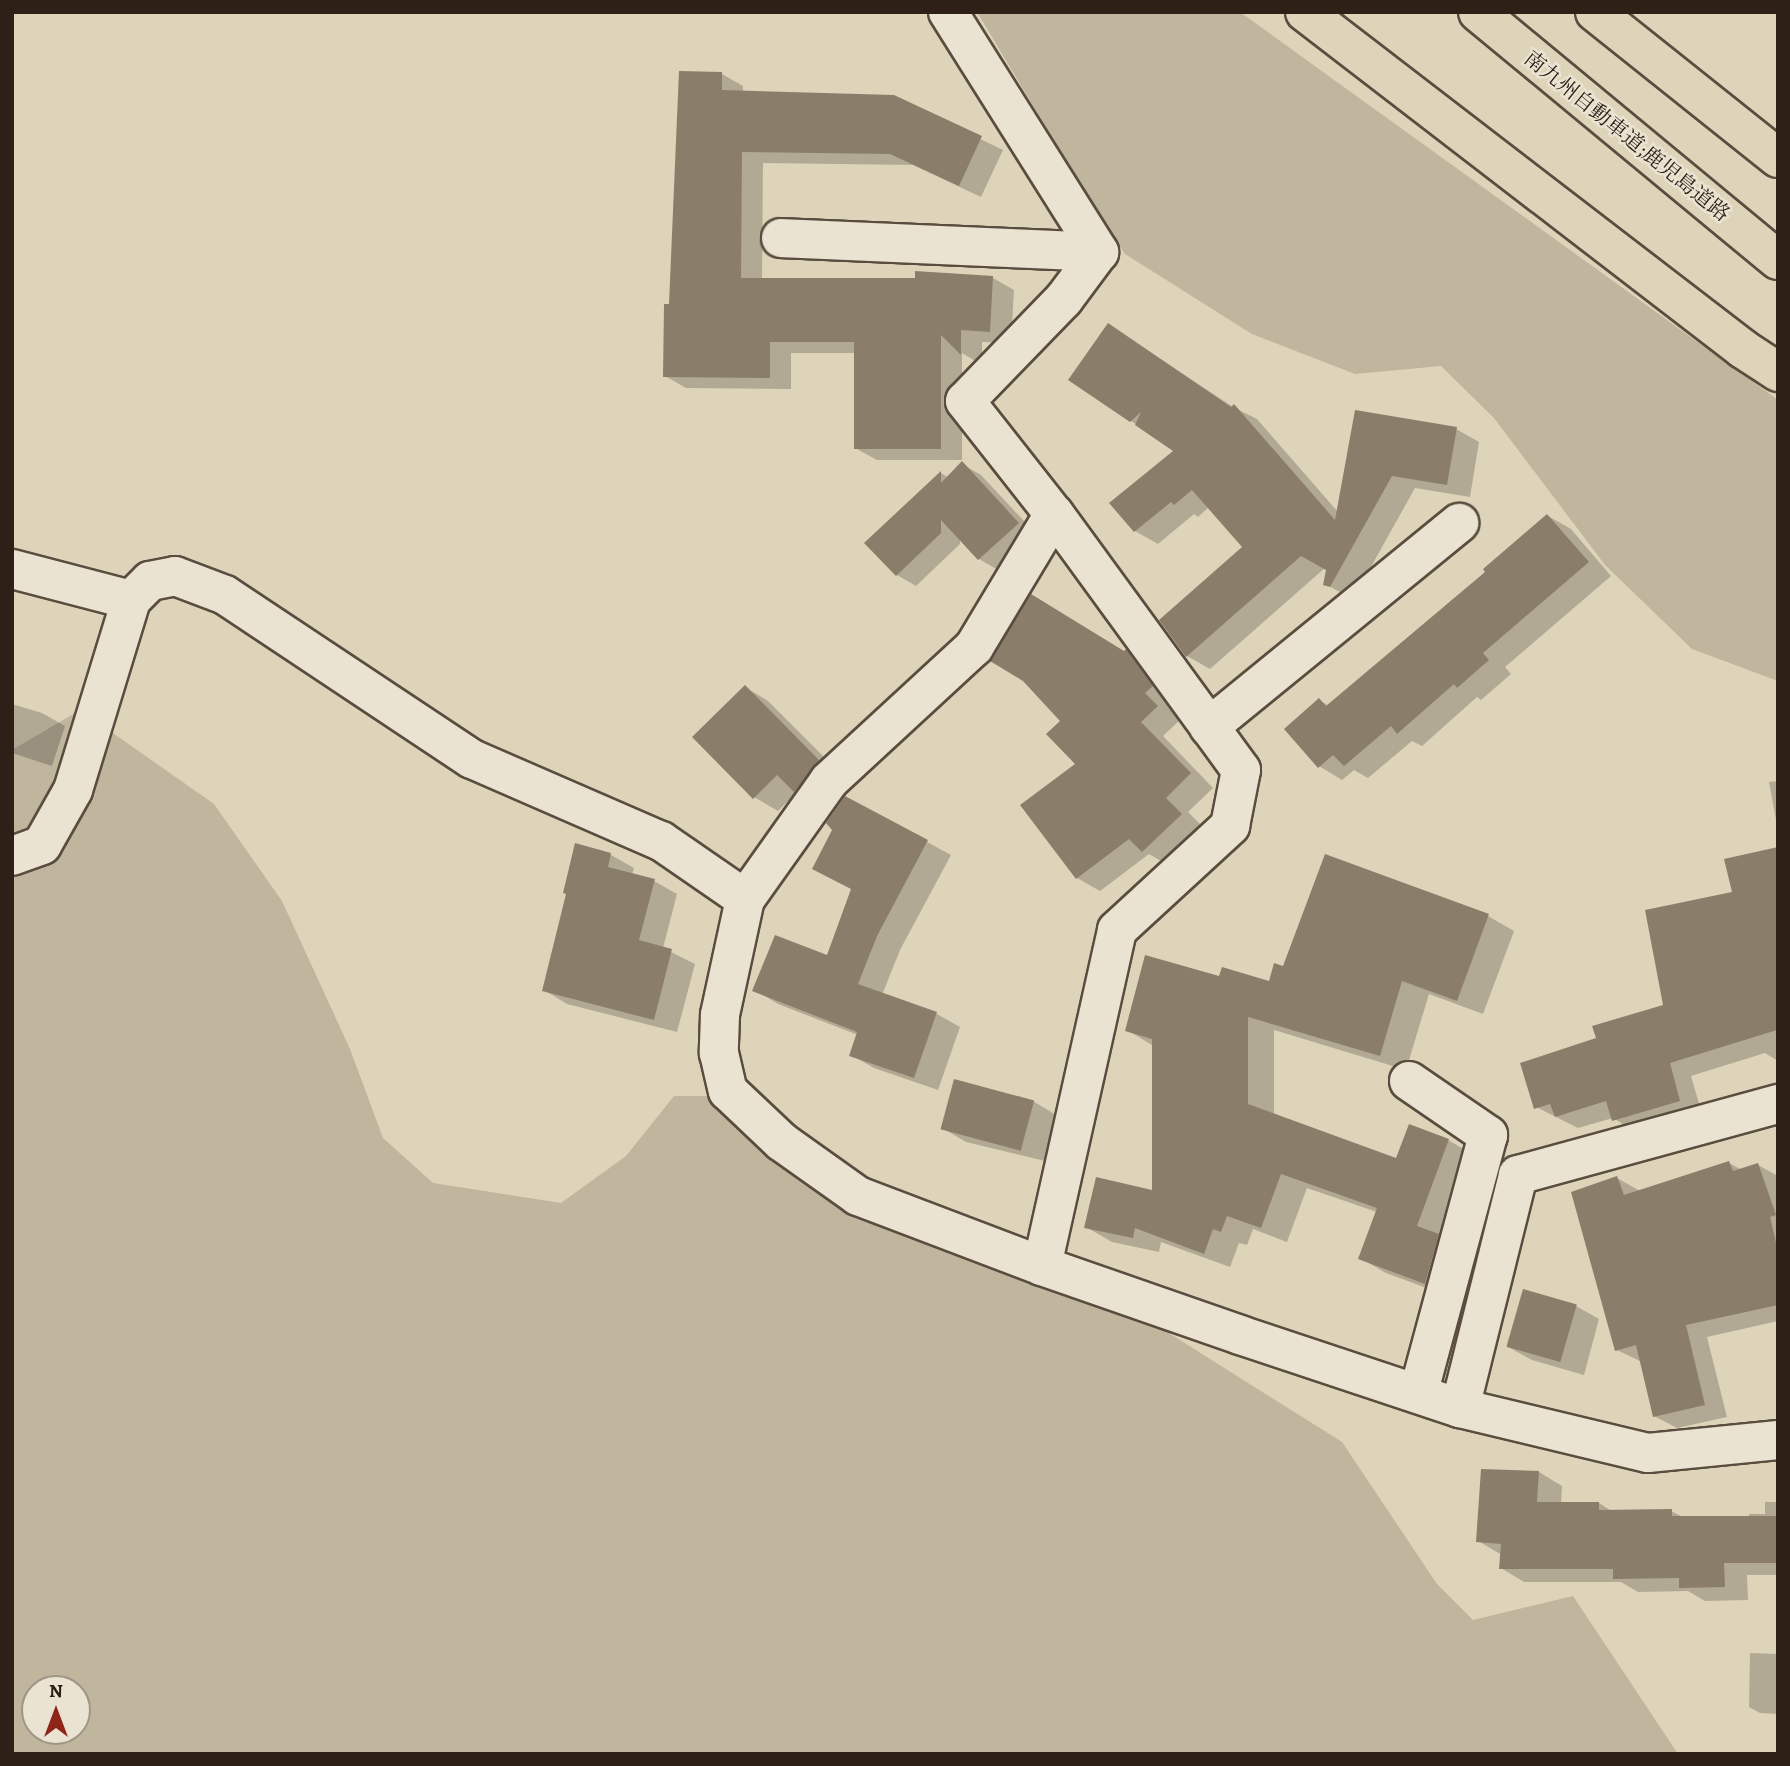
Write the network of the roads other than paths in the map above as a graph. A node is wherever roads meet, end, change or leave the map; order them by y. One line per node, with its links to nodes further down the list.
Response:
1 (948, 12): 7 (street)
2 (1305, 12): 9 (highway)
3 (1478, 12): 8 (highway, 南九州自動車道;鹿児島道路)
4 (1595, 12): 5 (highway)
5 (1778, 158)
6 (781, 238): 7 (street)
7 (1099, 252): 10 (street)
8 (1778, 260)
9 (1778, 372)
10 (1054, 514): 14 (street); 16 (street)
11 (1459, 523): 14 (street)
12 (12, 569): 13 (street)
13 (131, 600): 15 (street); 16 (street)
14 (1209, 727): 19 (street)
15 (12, 856)
16 (746, 899): 19 (street)
17 (1409, 1081): 20 (street)
18 (1778, 1104): 21 (street)
19 (1042, 1266): 20 (street)
20 (1418, 1394): 21 (street)
21 (1460, 1408): 22 (street)
22 (1778, 1440)

